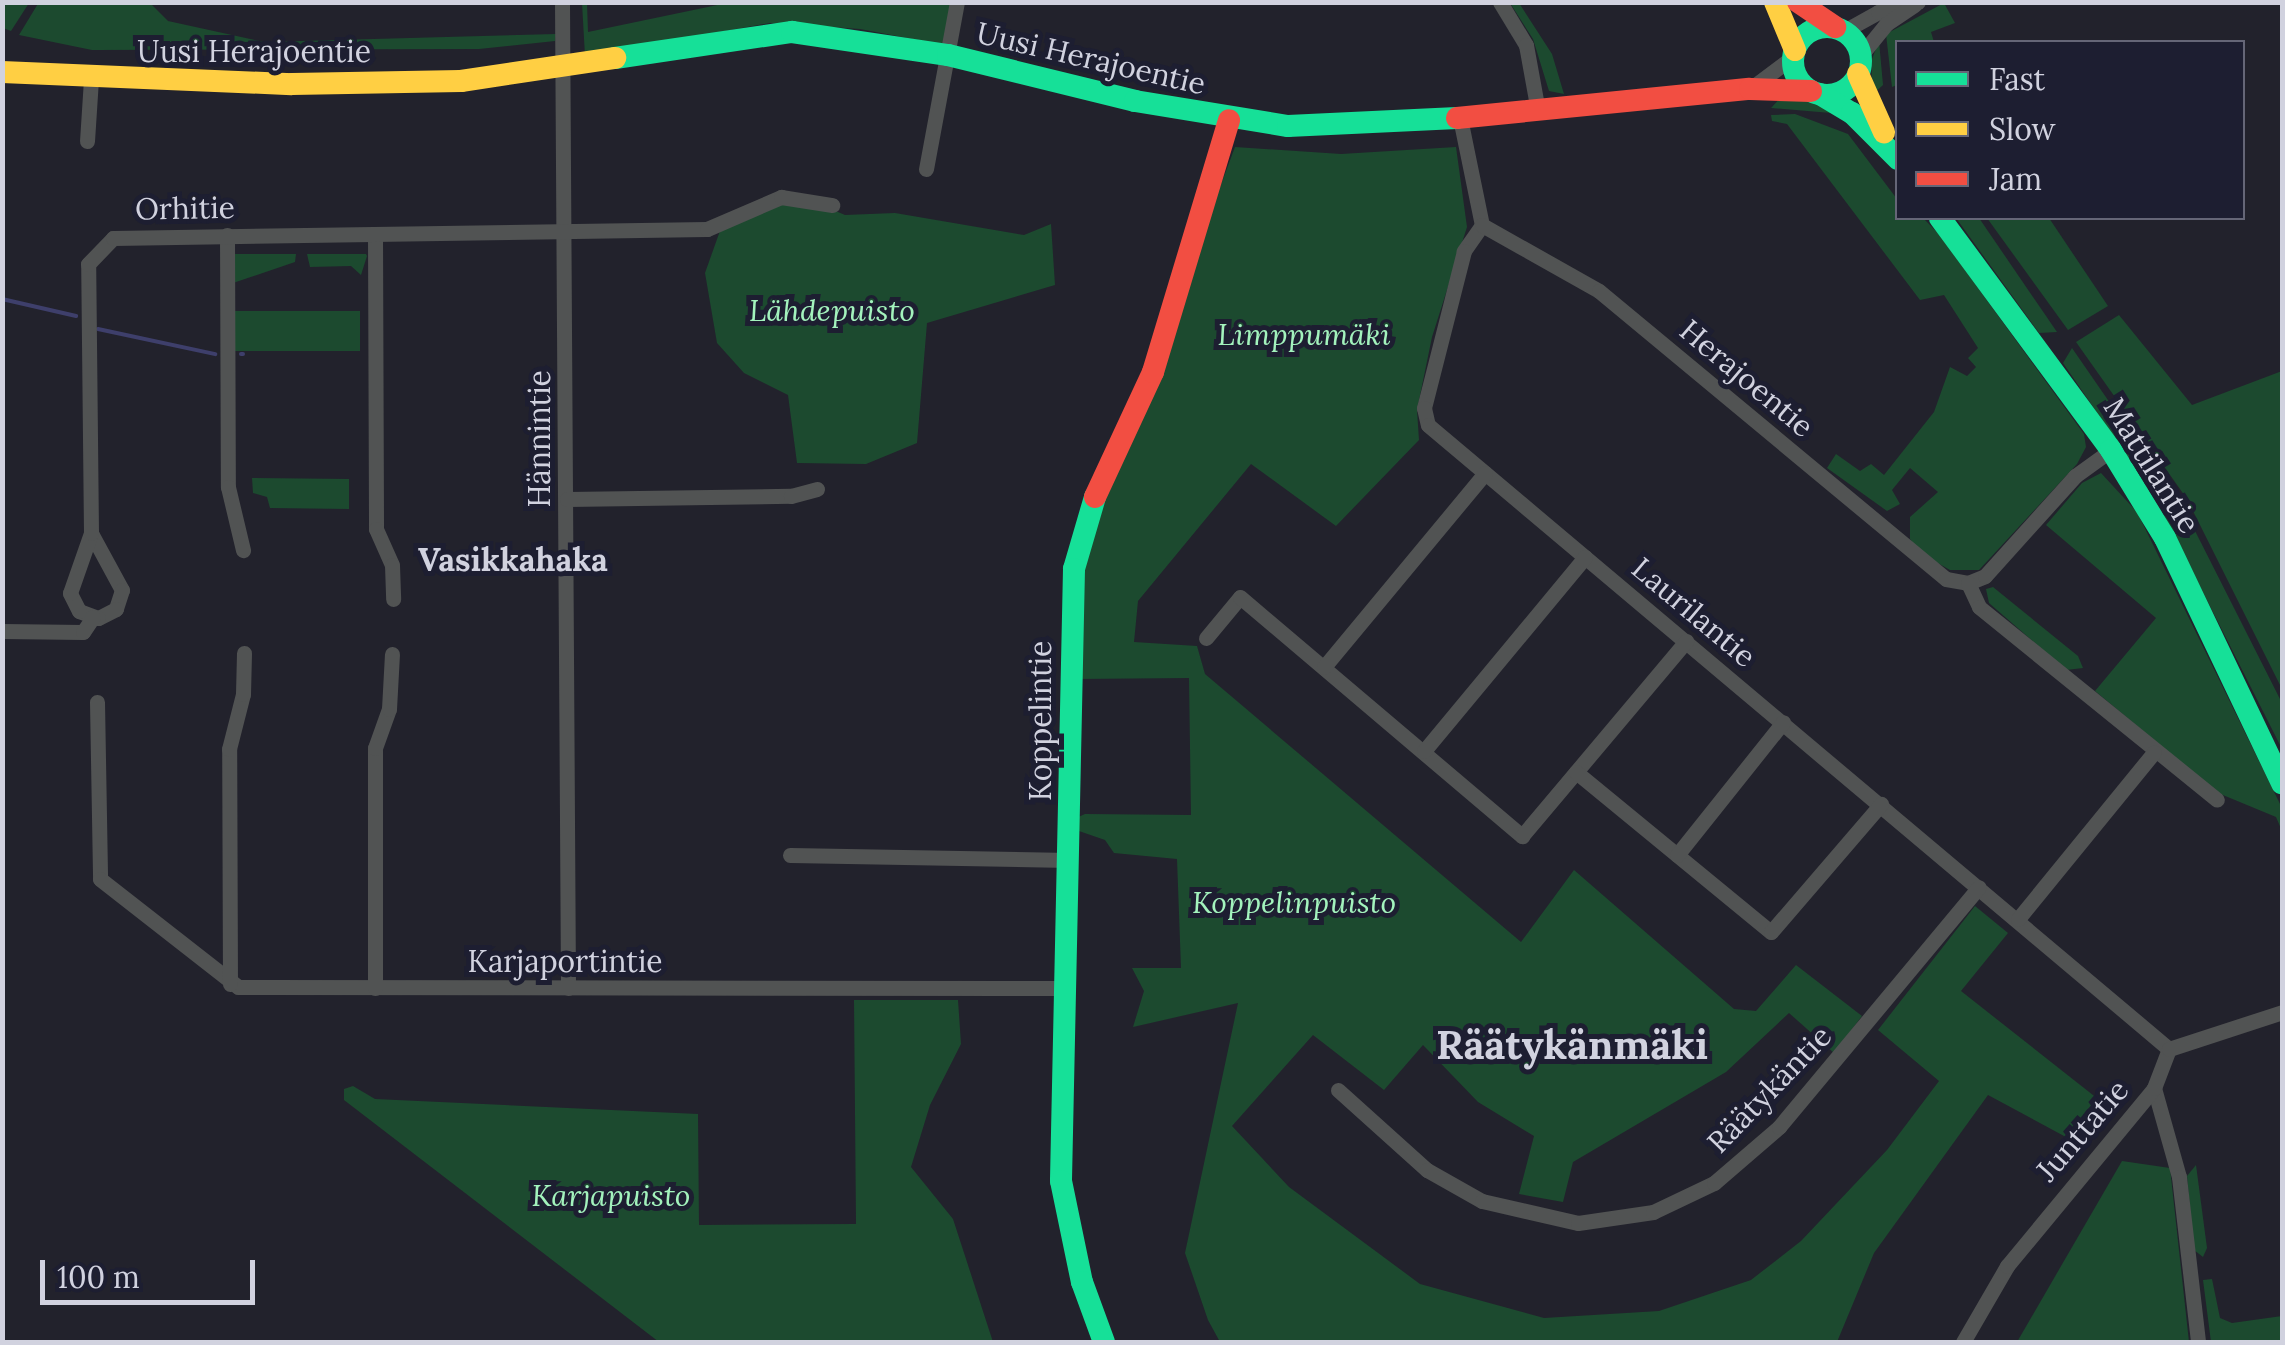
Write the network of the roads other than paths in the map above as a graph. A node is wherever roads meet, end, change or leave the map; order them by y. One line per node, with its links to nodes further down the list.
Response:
1 (562, 2): 11 (street, Hännintie)
2 (957, 2): 9 (street)
3 (1500, 2): 16 (street)
4 (1774, 2): 8 (street)
5 (1798, 2): 7 (street)
6 (1917, 3): 7 (street); 10 (street)
7 (1840, 29): 8 (street); 10 (street)
8 (1794, 53): 14 (street); 15 (street)
9 (948, 55): 11 (street, Uusi Herajoentie); 18 (street, Uusi Herajoentie); 22 (street)
10 (1860, 65): 15 (street); 20 (street)
11 (563, 70): 13 (street, Uusi Herajoentie); 26 (street, Hännintie)
12 (2, 72): 13 (street, Uusi Herajoentie)
13 (91, 79): 19 (street)
14 (1750, 89): 15 (street, Uusi Herajoentie); 16 (street, Uusi Herajoentie)
15 (1816, 92): 21 (street)
16 (1538, 110): 17 (street, Uusi Herajoentie)
17 (1460, 118): 18 (street, Uusi Herajoentie); 25 (street)
18 (1229, 120): 55 (street, Koppelintie)
19 (87, 141)
20 (1895, 153)
21 (1895, 156)
22 (926, 168)
23 (832, 205): 26 (street, Orhitie)
24 (1941, 220): 29 (street, Mattilantie)
25 (1482, 225): 30 (street, Laurilantie); 36 (street, Herajoentie)
26 (566, 232): 28 (street, Orhitie); 32 (street, Hännintie)
27 (228, 234): 28 (street, Orhitie); 33 (street, Orhitie); 34 (street)
28 (375, 234): 37 (street)
29 (2111, 450): 36 (street); 50 (street, Mattilantie)
30 (1485, 473): 35 (street, Laurilantie); 44 (street)
31 (817, 489): 32 (street)
32 (567, 498): 60 (street, Hännintie)
33 (91, 534): 38 (street, Orhitie); 38 (street, Orhitie)
34 (244, 550)
35 (1585, 556): 41 (street, Laurilantie); 47 (street)
36 (1968, 583): 48 (street, Herajoentie)
37 (392, 600)
38 (92, 617): 39 (street)
39 (2, 631)
40 (1206, 638): 44 (street)
41 (1686, 641): 46 (street, Laurilantie); 49 (street)
42 (244, 653): 58 (street)
43 (392, 654): 59 (street)
44 (1324, 668): 47 (street)
45 (97, 702): 58 (street)
46 (1783, 722): 52 (street, Laurilantie); 54 (street)
47 (1424, 751): 49 (street)
48 (2154, 752): 51 (street, Herajoentie); 57 (street)
49 (1576, 772): 54 (street)
50 (2280, 775)
51 (2217, 800)
52 (1881, 804): 54 (street); 56 (street, Laurilantie)
53 (790, 855): 55 (street)
54 (1676, 856)
55 (1070, 860): 61 (street, Koppelintie)
56 (1979, 887): 57 (street, Laurilantie); 65 (street, Räätykäntie)
57 (2018, 920): 63 (street, Laurilantie)
58 (230, 984): 59 (street, Karjaportintie)
59 (375, 988): 60 (street, Karjaportintie)
60 (568, 988): 61 (street, Karjaportintie)
61 (1068, 988): 66 (street, Koppelintie)
62 (2282, 1012): 63 (street)
63 (2169, 1049): 64 (street, Junttatie)
64 (2154, 1088): 67 (street, Junttatie); 68 (street)
65 (1338, 1090)
66 (1104, 1342)
67 (1964, 1342)
68 (2198, 1342)

